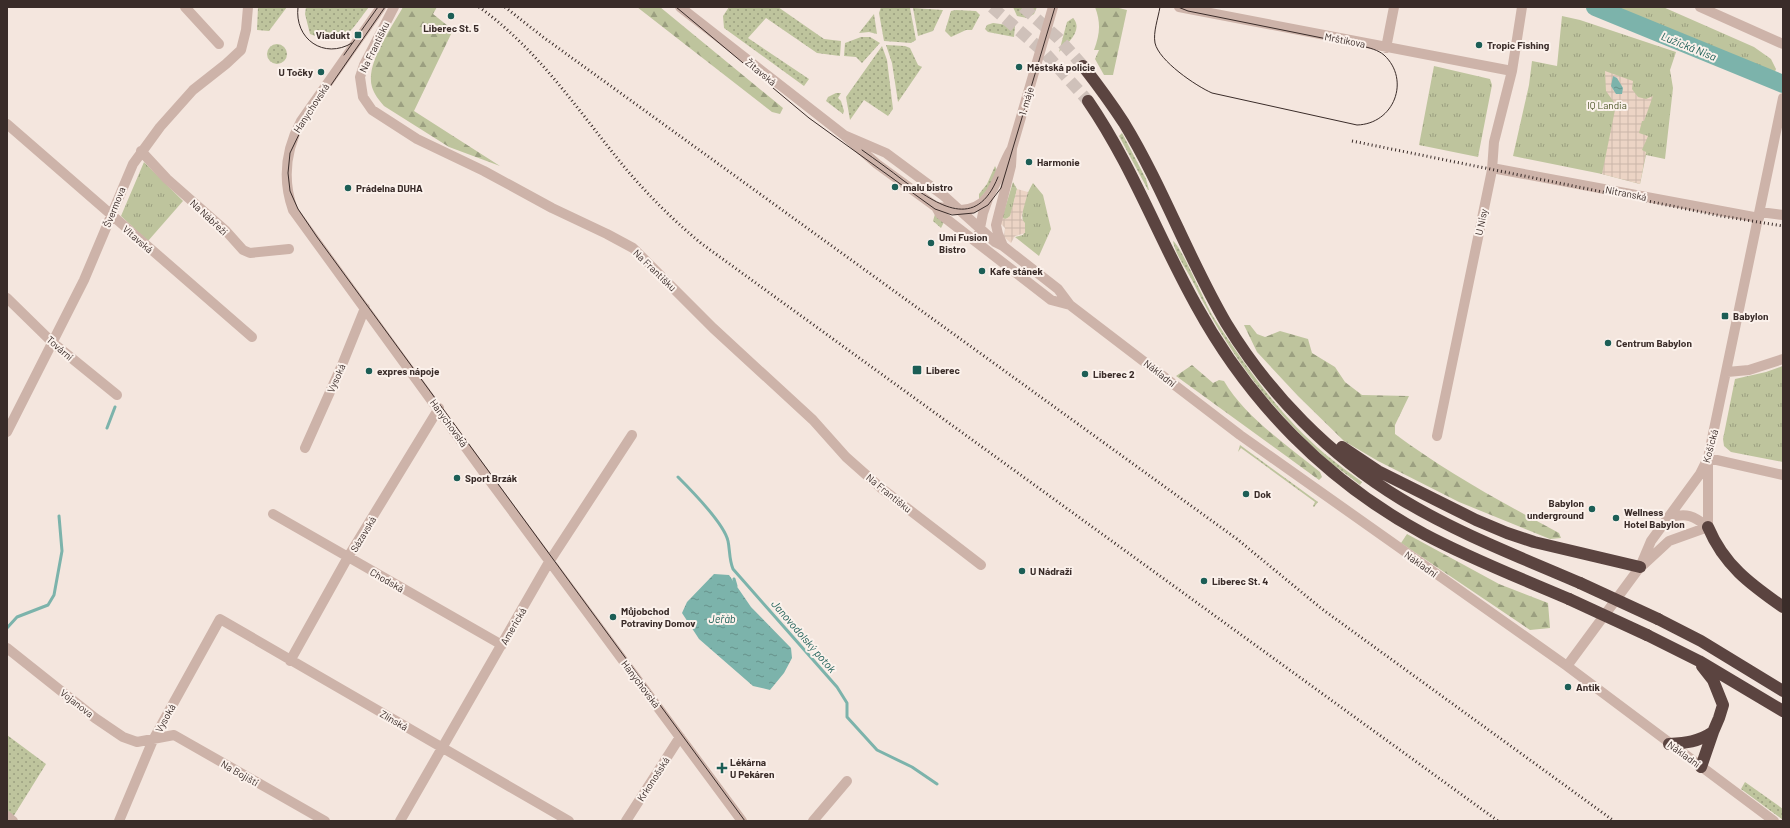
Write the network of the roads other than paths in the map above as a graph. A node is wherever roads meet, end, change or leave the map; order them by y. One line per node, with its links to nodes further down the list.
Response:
1 (185, 7): 11 (street)
2 (248, 7): 21 (street, Švermova)
3 (381, 7): 39 (street, Hanychovská)
4 (394, 7): 58 (street, Na Františku)
5 (680, 7): 19 (street, Žitavská)
6 (1053, 7): 20 (street, 1. máje)
7 (1179, 7): 13 (street, Mrštíkova)
8 (1394, 7): 13 (street)
9 (1522, 7): 15 (street, U Nisy)
10 (1700, 7): 12 (street)
11 (219, 44)
12 (1783, 44)
13 (1386, 48): 15 (street, Mrštíkova)
14 (1083, 66): 45 (highway)
15 (1512, 71): 22 (street, U Nisy)
16 (1783, 98): 29 (street, Košická)
17 (1088, 101): 65 (highway, bridge)
18 (7, 124): 28 (street, Vltavská)
19 (844, 135): 24 (street, Žitavská); 26 (street, Žitavská)
20 (1012, 148): 23 (street, 1. máje); 31 (street, 1. máje)
21 (141, 151): 28 (street, Švermova); 35 (street, Na Nábřeží)
22 (1492, 168): 29 (street, Nitranská); 49 (street, U Nisy)
23 (990, 194): 25 (street, 1. máje); 33 (street, 1. máje)
24 (952, 202): 25 (street); 27 (street, Žitavská)
25 (981, 203): 27 (street, 1. máje)
26 (936, 207): 27 (street, 1. máje); 32 (street, Nákladní)
27 (961, 210): 33 (street, Žitavská)
28 (111, 215): 40 (street, Vltavská); 41 (street, Švermova)
29 (1760, 215): 30 (street); 43 (street, Košická)
30 (1783, 215)
31 (998, 217): 33 (street); 34 (street, 1. máje)
32 (961, 229): 33 (street); 36 (street, Nákladní)
33 (980, 230): 34 (street, Žitavská); 36 (street)
34 (1003, 246): 38 (street, Nákladní)
35 (289, 249)
36 (987, 251): 38 (street, Nákladní)
37 (7, 298): 41 (street, Tovární)
38 (1070, 304): 66 (street, Nákladní)
39 (365, 308): 46 (street, Hanychovská); 50 (street, Vysoká)
40 (252, 337)
41 (53, 343): 44 (street, Tovární); 47 (street, Švermova)
42 (1783, 360): 43 (street)
43 (1726, 372): 51 (street, Košická)
44 (117, 395)
45 (1289, 407): 59 (highway); 67 (highway, bridge)
46 (439, 408): 56 (street, Sázavská); 57 (street, Hanychovská)
47 (7, 432)
48 (632, 435): 57 (street, Americká)
49 (1436, 436)
50 (305, 448)
51 (1708, 458): 52 (street); 54 (street, Košická); 55 (street)
52 (1783, 475)
53 (273, 514): 56 (street, Chodská)
54 (1669, 518): 55 (street); 59 (street, Košická)
55 (1708, 527): 59 (street); 60 (highway)
56 (348, 557): 62 (street, Chodská); 64 (street, Sázavská)
57 (550, 561): 62 (street, Americká); 72 (street, Hanychovská)
58 (981, 565)
59 (1640, 567): 66 (street, Košická)
60 (1783, 607)
61 (220, 619): 64 (street, Zlínská); 73 (street, Vysoká)
62 (502, 646): 75 (street, Americká)
63 (7, 648): 73 (street, Vojanova)
64 (290, 661): 75 (street, Zlínská)
65 (1700, 662): 70 (highway); 71 (highway)
66 (1567, 666): 74 (street, Nákladní)
67 (1743, 666): 68 (highway); 69 (highway)
68 (1783, 684)
69 (1783, 691)
70 (1783, 711)
71 (1713, 732): 74 (highway); 76 (highway)
72 (680, 736): 84 (street, Krkonošská); 85 (street, Hanychovská)
73 (153, 740): 80 (street, Vysoká); 81 (street, Na Bojišti)
74 (1669, 744): 76 (street, Nákladní)
75 (442, 747): 82 (street, Americká); 83 (street, Zlínská)
76 (1701, 767): 87 (street, Nákladní)
77 (847, 780): 86 (street)
78 (7, 816): 79 (street)
79 (14, 821)
80 (119, 821)
81 (324, 821)
82 (400, 821)
83 (569, 821)
84 (626, 821)
85 (742, 821)
86 (813, 821)
87 (1774, 821)

